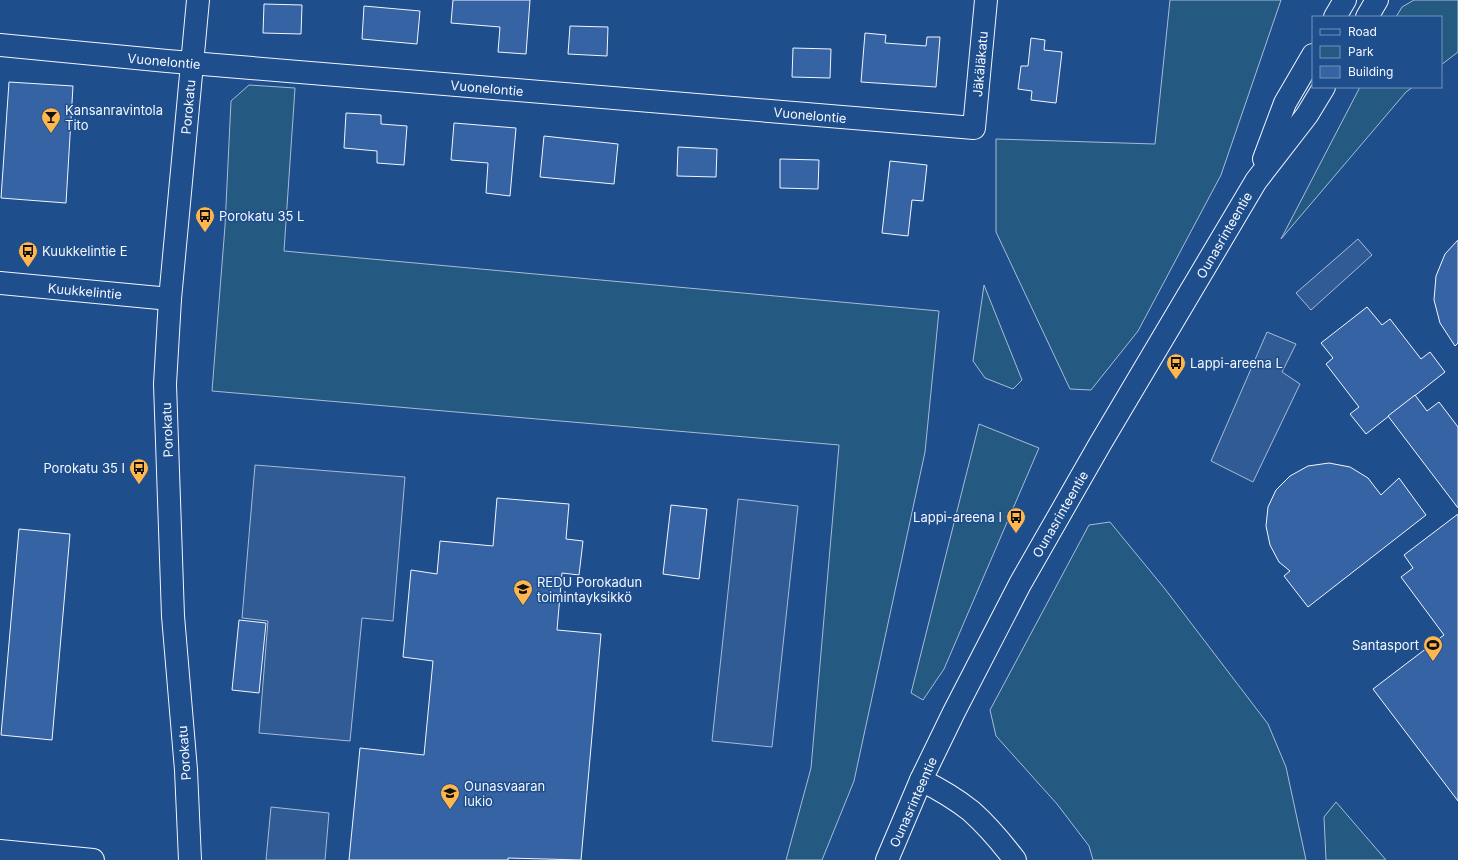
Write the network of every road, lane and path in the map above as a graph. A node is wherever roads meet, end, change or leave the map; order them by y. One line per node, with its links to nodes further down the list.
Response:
1 (198, 0): 9 (street, Porokatu)
2 (986, 0): 11 (street, Jäkäläkatu)
3 (1345, 0): 5 (street)
4 (1377, 0): 6 (street)
5 (1336, 16)
6 (1368, 16)
7 (0, 45): 9 (street, Vuonelontie)
8 (1312, 57): 12 (street, Ounasrinteentie)
9 (192, 63): 11 (street, Vuonelontie); 14 (street, Porokatu)
10 (1323, 88): 12 (street, Ounasrinteentie)
11 (974, 128)
12 (1256, 180): 15 (street, Ounasrinteentie)
13 (0, 283): 14 (street, Kuukkelintie)
14 (170, 299): 18 (street, Porokatu)
15 (922, 780): 19 (street, Ounasrinteentie); 20 (street)
16 (0, 851): 17 (street)
17 (92, 860)
18 (190, 860)
19 (887, 860)
20 (1015, 860)

